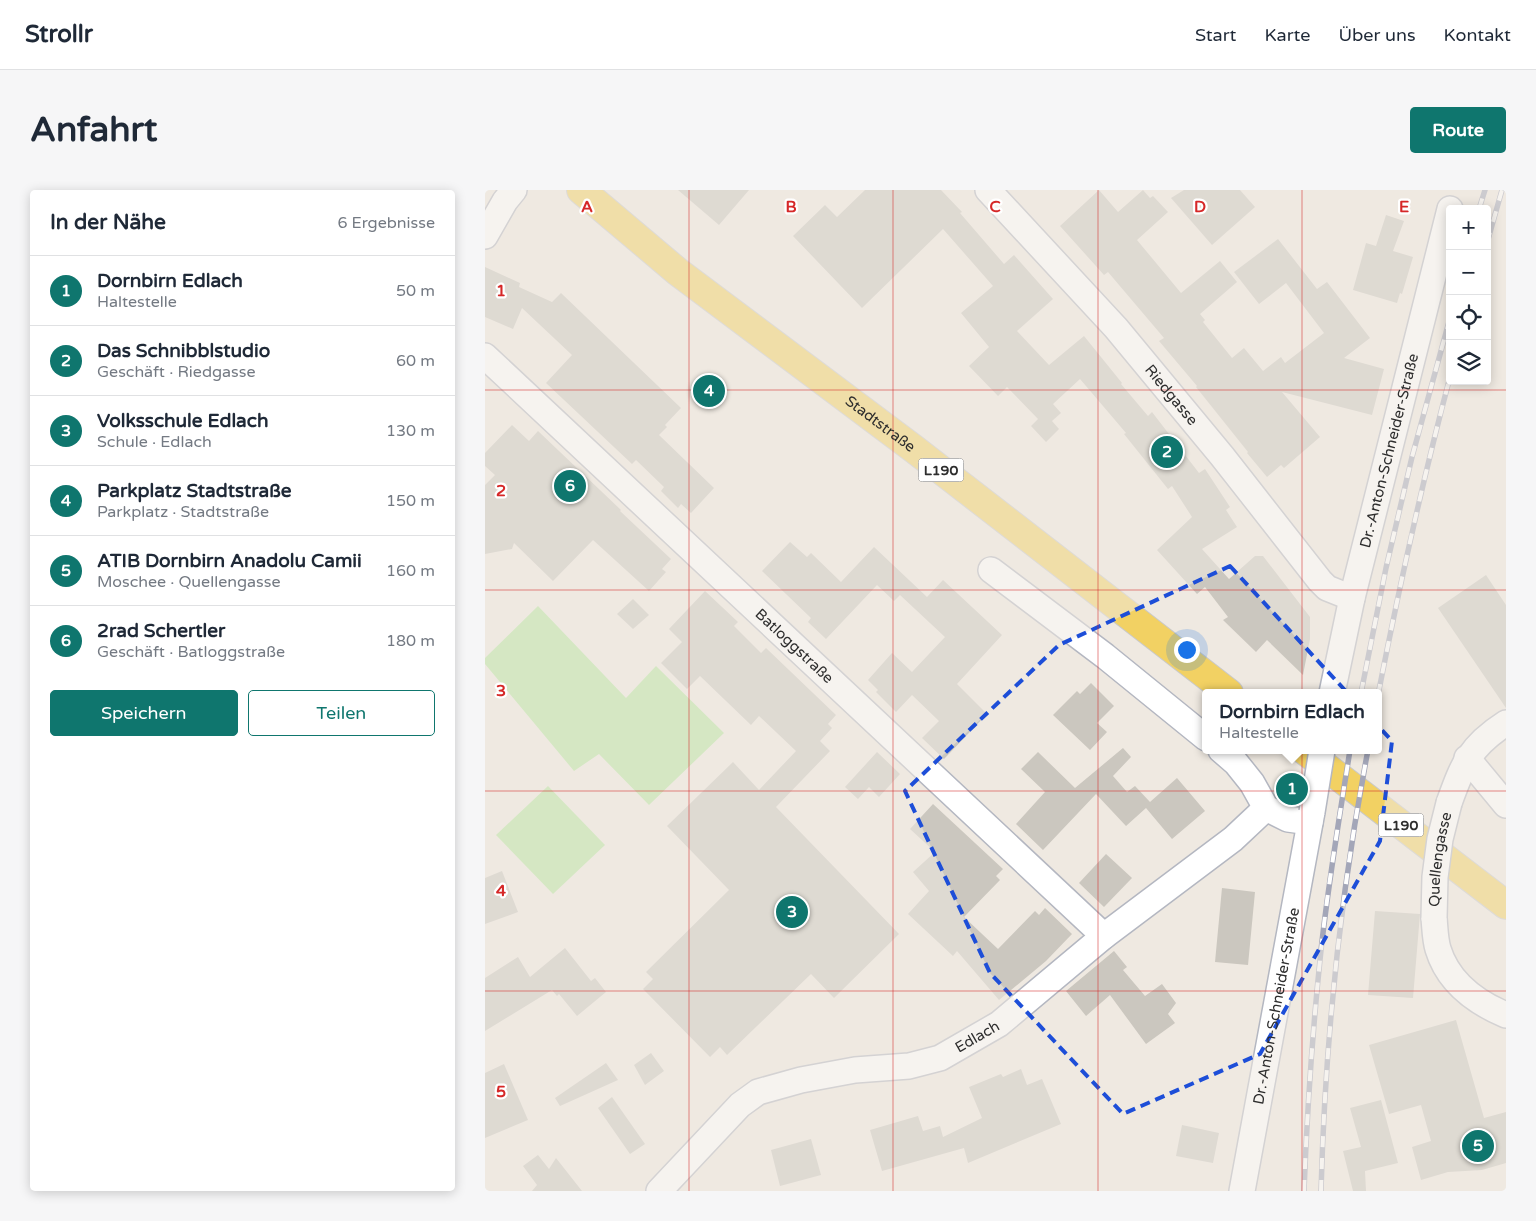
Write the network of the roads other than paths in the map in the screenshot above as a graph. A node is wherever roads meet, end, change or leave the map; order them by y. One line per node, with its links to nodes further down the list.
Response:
1 (514, 190): 7 (street)
2 (581, 190): 11 (main road, Stadtstraße / L190)
3 (989, 190): 10 (street, Riedgasse)
4 (1454, 190): 5 (street, Dr.-Anton-Schneider-Straße)
5 (1451, 205)
6 (1446, 225): 10 (street, Dr.-Anton-Schneider-Straße)
7 (485, 236)
8 (485, 356): 23 (street, Batloggstraße)
9 (991, 570): 14 (street)
10 (1352, 598): 12 (street, Dr.-Anton-Schneider-Straße)
11 (1224, 689)
12 (1333, 689)
13 (1506, 722): 18 (street, Quellengasse)
14 (1202, 735)
15 (1226, 754): 20 (street)
16 (1309, 754): 22 (main road, L190)
17 (1321, 754): 21 (street, Dr.-Anton-Schneider-Straße, bridge)
18 (1467, 758): 19 (street); 24 (street, Quellengasse, bridge)
19 (1506, 805)
20 (1266, 808): 21 (street); 23 (street, Edlach)
21 (1311, 817): 26 (street, Dr.-Anton-Schneider-Straße)
22 (1502, 903)
23 (1104, 936): 25 (street, Edlach)
24 (1506, 1015)
25 (659, 1191)
26 (1242, 1191)

